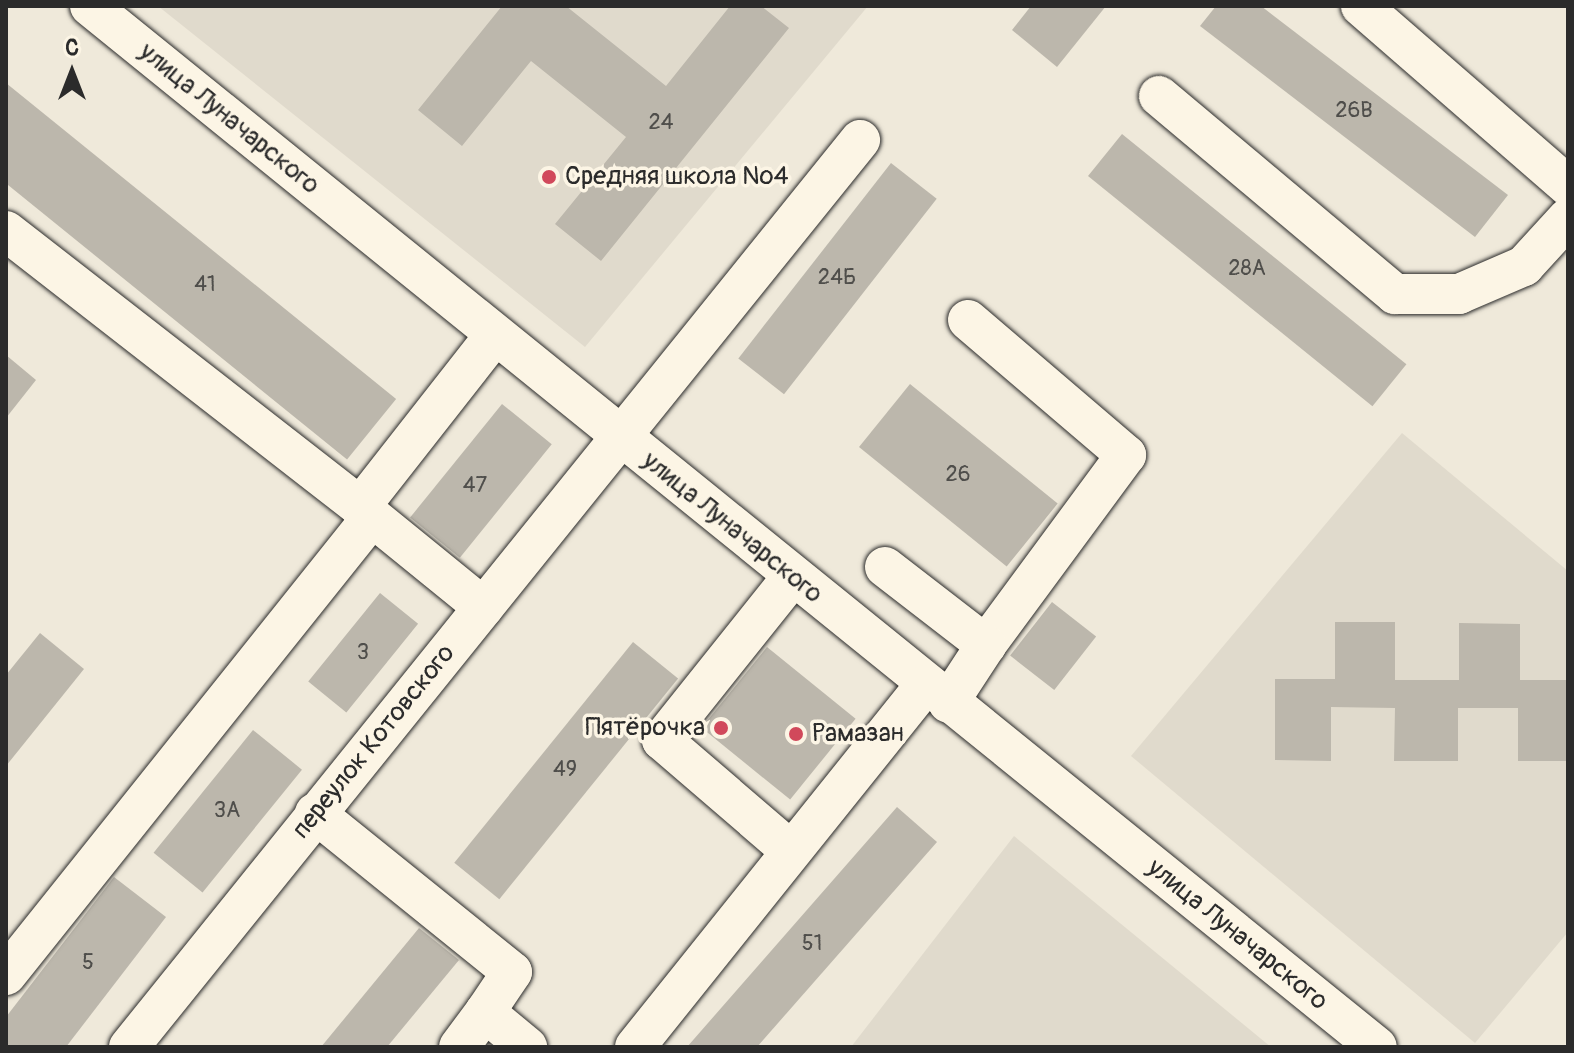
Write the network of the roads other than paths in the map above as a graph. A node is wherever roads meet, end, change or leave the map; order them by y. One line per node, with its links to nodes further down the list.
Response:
1 (1361, 6): 5 (street)
2 (106, 11): 9 (street, улица Луначарского)
3 (1159, 96): 6 (street)
4 (860, 140): 10 (street, переулок Котовского)
5 (1568, 186)
6 (1568, 218)
7 (6, 231): 11 (street)
8 (968, 320): 15 (street)
9 (495, 335): 10 (street, улица Луначарского); 11 (street)
10 (622, 438): 13 (street, улица Луначарского); 14 (street, переулок Котовского)
11 (366, 512): 14 (street); 19 (street)
12 (885, 567): 15 (street)
13 (792, 577): 16 (street, улица Луначарского); 18 (street)
14 (483, 607): 17 (street, переулок Котовского)
15 (986, 645): 16 (street)
16 (936, 694): 18 (street); 25 (street, улица Луначарского)
17 (315, 813): 20 (street); 21 (street, переулок Котовского)
18 (791, 851): 24 (street)
19 (6, 975)
20 (485, 1012): 22 (street); 23 (street)
21 (129, 1047)
22 (459, 1047)
23 (527, 1047)
24 (635, 1047)
25 (1377, 1047)

